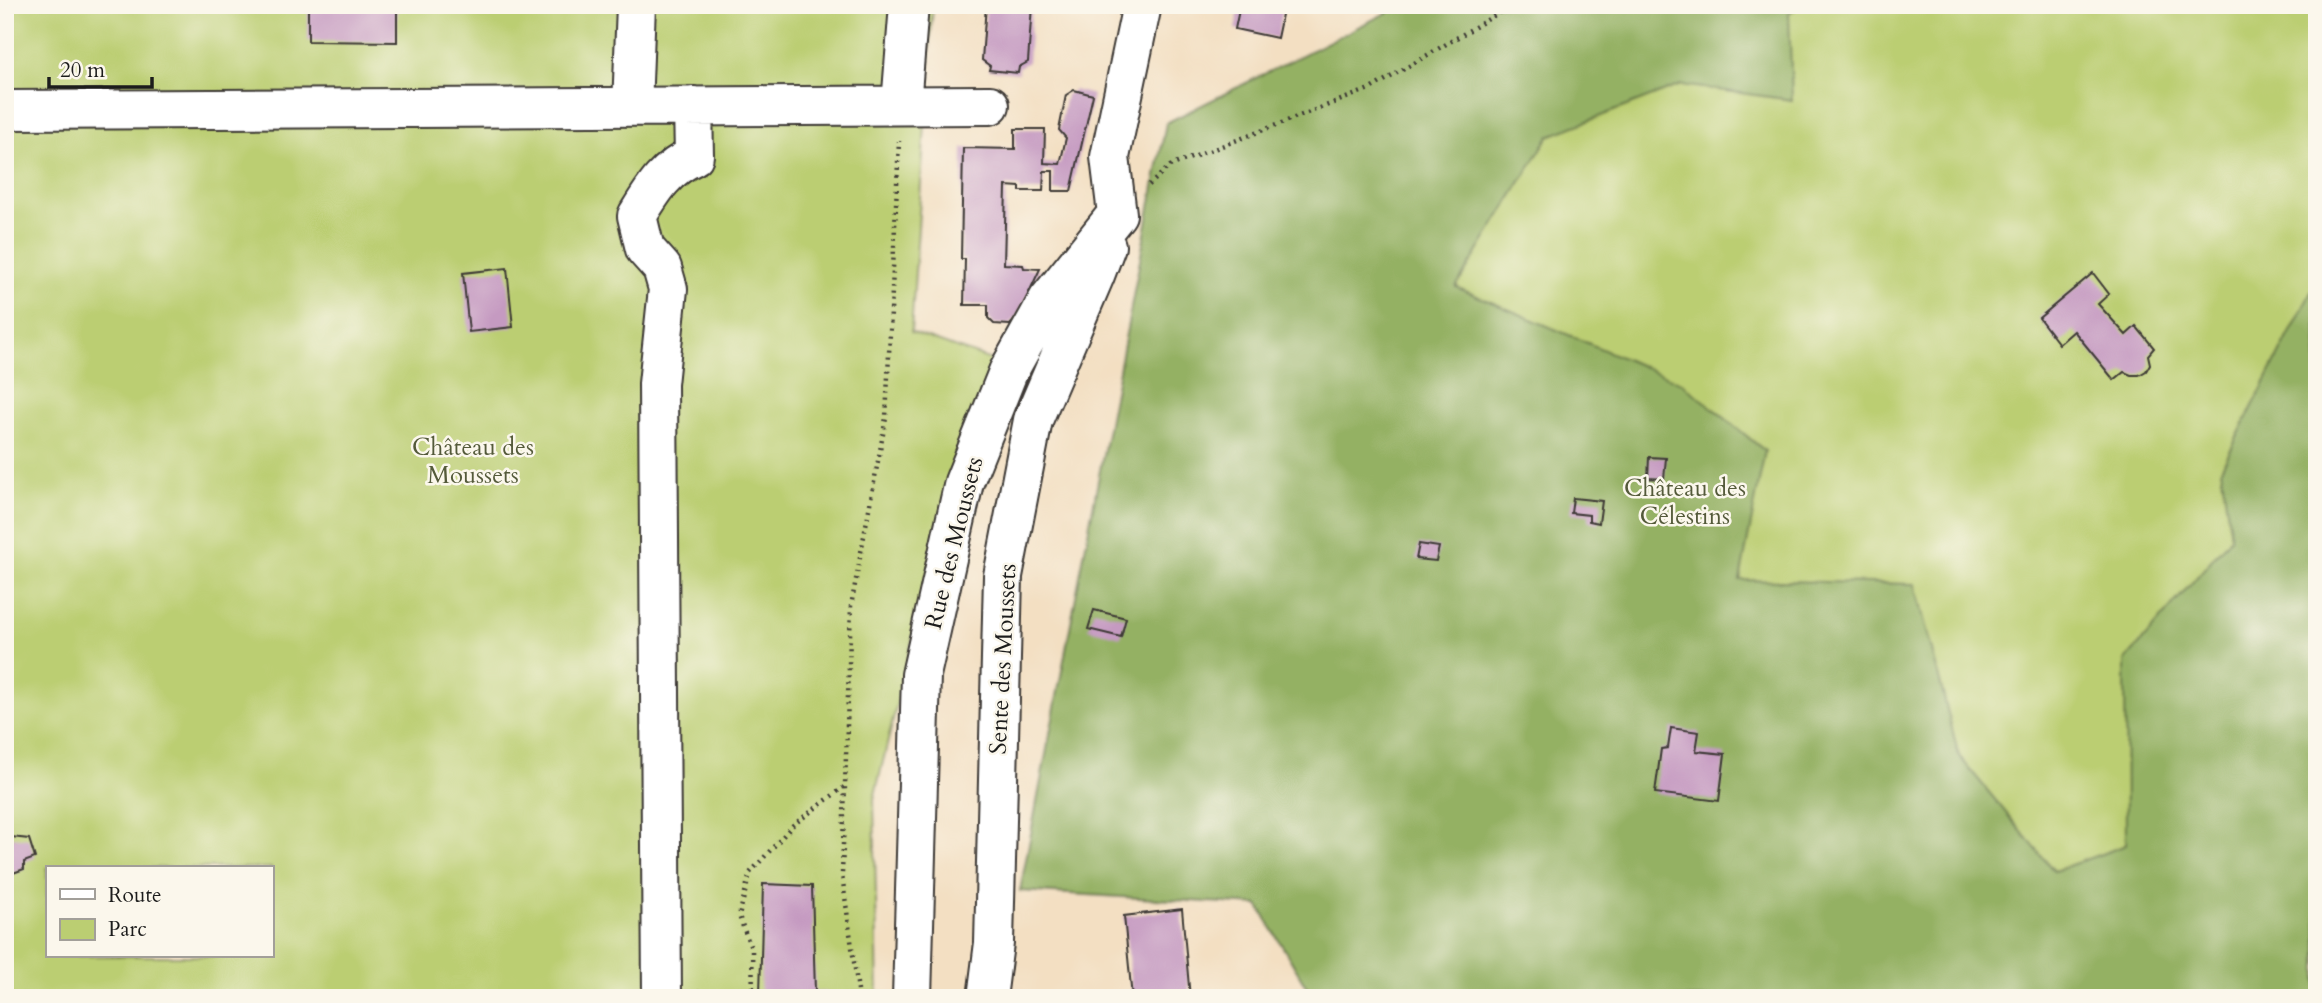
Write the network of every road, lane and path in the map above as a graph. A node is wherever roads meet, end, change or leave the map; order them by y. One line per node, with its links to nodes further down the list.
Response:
1 (636, 5): 8 (street)
2 (909, 5): 7 (street)
3 (1142, 5): 10 (street)
4 (1512, 5): 10 (path)
5 (990, 105): 7 (street)
6 (693, 106): 7 (street); 8 (street); 13 (street)
7 (901, 106): 11 (path)
8 (632, 107): 9 (street)
9 (5, 110)
10 (1117, 214): 18 (street, Rue des Moussets); 19 (street, Sente des Moussets)
11 (845, 787): 14 (path); 17 (path)
12 (815, 992): 16 (path)
13 (662, 993): 14 (path)
14 (753, 995): 15 (path)
15 (760, 995)
16 (847, 998)
17 (859, 998)
18 (912, 998)
19 (987, 998)

